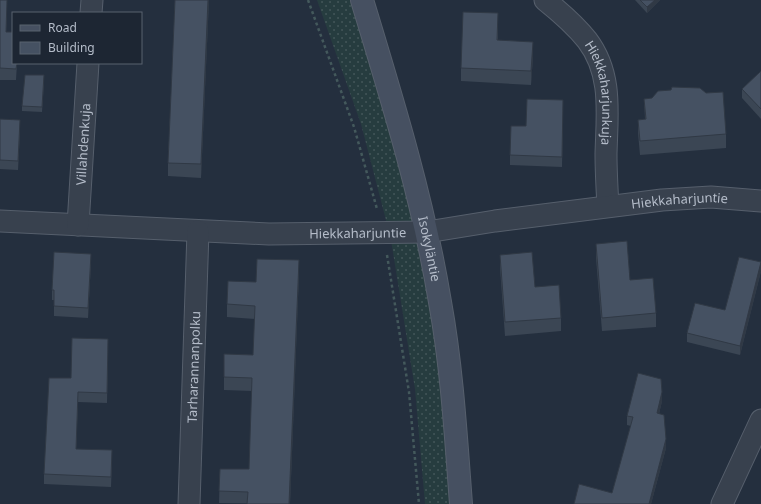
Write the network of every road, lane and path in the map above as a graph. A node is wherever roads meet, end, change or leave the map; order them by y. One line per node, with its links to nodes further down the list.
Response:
1 (92, 0): 4 (street)
2 (362, 0): 11 (street, Isokyläntie)
3 (545, 0): 7 (street, Hiekkaharjunkuja)
4 (91, 12)
5 (88, 64): 9 (street, Villahdenkuja)
6 (761, 201): 7 (street, Hiekkaharjuntie)
7 (608, 206): 11 (street, Hiekkaharjuntie)
8 (0, 221): 9 (street, Hiekkaharjuntie)
9 (78, 225): 10 (street, Hiekkaharjuntie)
10 (198, 231): 11 (street, Hiekkaharjuntie); 13 (street, Tarharannanpolku)
11 (426, 232): 14 (street, Isokyläntie)
12 (761, 420): 15 (street)
13 (189, 504)
14 (461, 504)
15 (722, 504)

